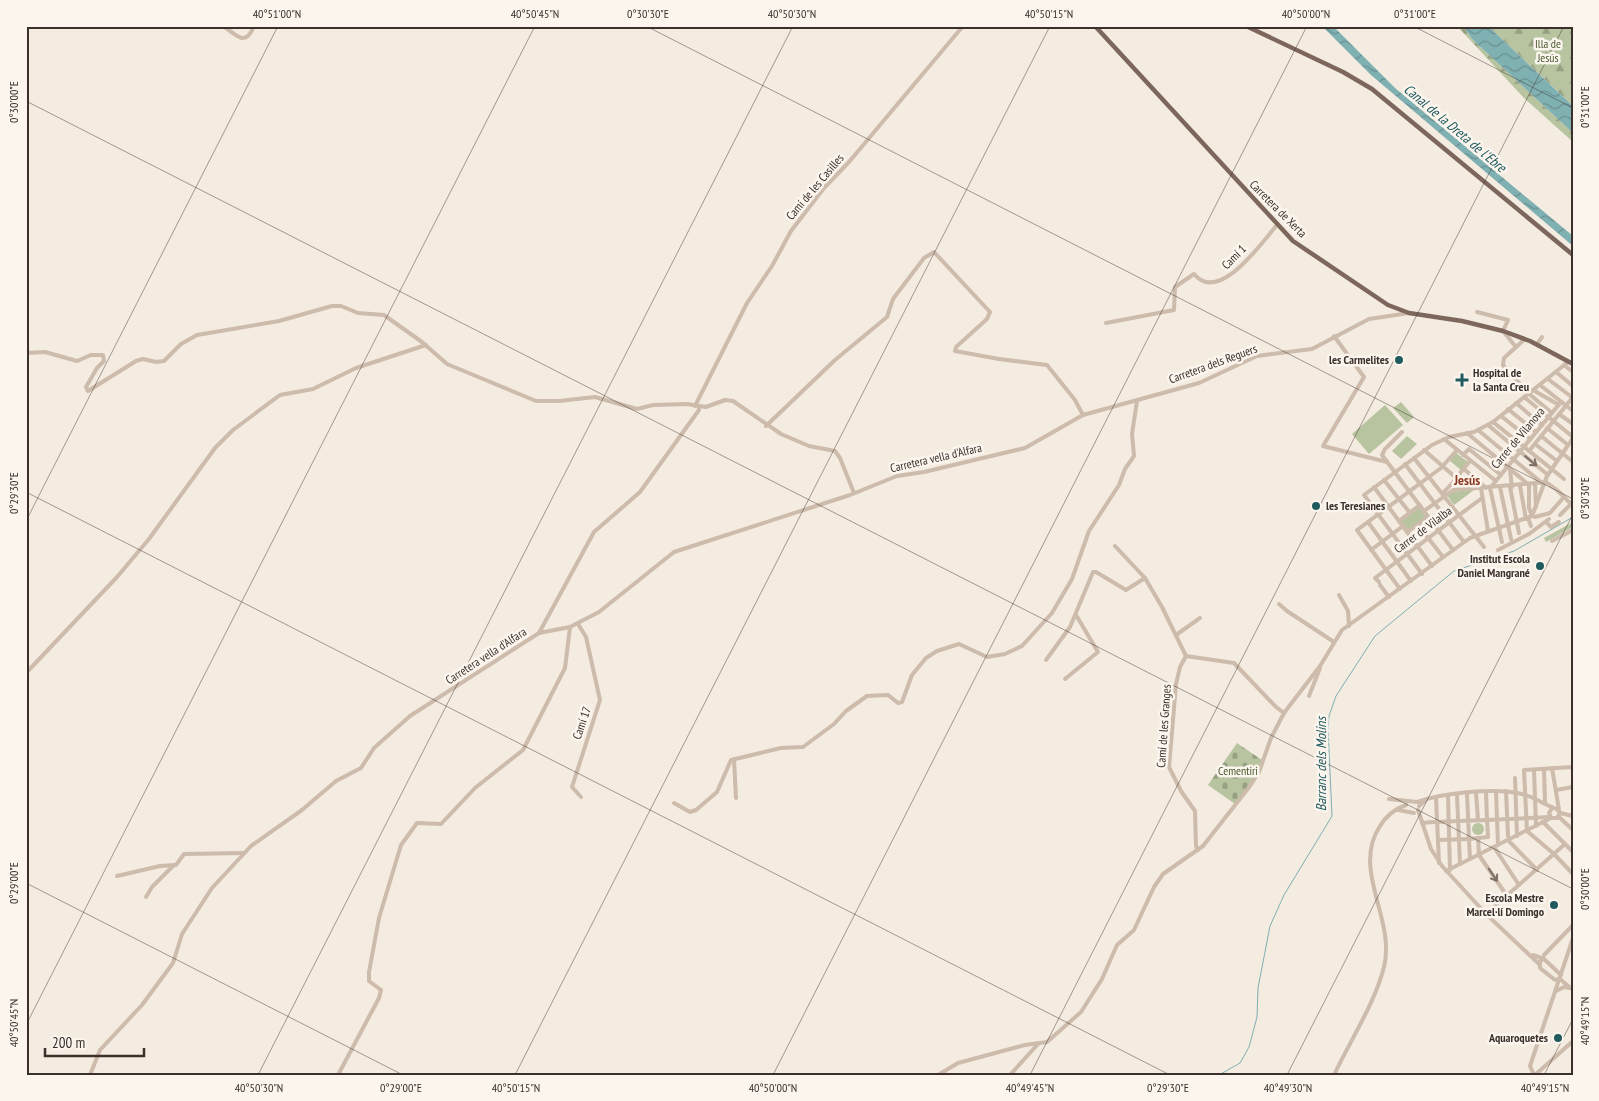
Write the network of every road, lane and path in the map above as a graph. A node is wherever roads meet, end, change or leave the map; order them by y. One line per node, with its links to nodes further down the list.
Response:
1 (223, 26): 2 (street)
2 (254, 26)
3 (963, 26): 32 (street, Camí de les Casilles)
4 (1094, 26): 6 (main road, Carretera de Xerta)
5 (1246, 26): 7 (main road)
6 (1277, 225): 9 (main road, Carretera de Xerta); 10 (street, Camí 1)
7 (1573, 254)
8 (1477, 312): 11 (street)
9 (1409, 313): 11 (main road, Carretera de Xerta); 12 (street, Carretera dels Reguers)
10 (1106, 323)
11 (1504, 331): 14 (main road, Carretera de Xerta); 17 (street)
12 (1334, 336): 29 (street, Carretera dels Reguers); 69 (street)
13 (1542, 337): 15 (street)
14 (1525, 339): 15 (main road, Carretera de Xerta); 17 (street)
15 (1537, 344): 19 (main road, Carretera de Xerta)
16 (426, 345): 18 (street); 32 (street); 165 (street)
17 (1516, 347): 26 (street)
18 (26, 353)
19 (1568, 364): 20 (street); 21 (street)
20 (1556, 372): 22 (street); 24 (street)
21 (1573, 372)
22 (1548, 379): 23 (street); 28 (street)
23 (1540, 385): 25 (street); 31 (street)
24 (1573, 386)
25 (1533, 390): 26 (street); 31 (street)
26 (1528, 393): 27 (street); 36 (street)
27 (1524, 397): 30 (street); 40 (street)
28 (1572, 398): 33 (street)
29 (1136, 400): 38 (street, Carretera vella d'Alfara); 169 (street)
30 (1516, 403): 34 (street); 45 (street)
31 (1560, 403): 33 (street); 36 (street, Carrer de Vilanova)
32 (697, 406): 46 (street); 159 (street, Camí de les Casilles)
33 (1566, 406): 35 (street); 37 (street)
34 (1508, 409): 39 (street); 50 (street)
35 (1573, 412)
36 (1552, 413): 40 (street, Carrer de Vilanova)
37 (1559, 414): 41 (street); 43 (street)
38 (1083, 415): 46 (street); 96 (street, Carretera vella d'Alfara)
39 (1501, 416): 42 (street); 55 (street)
40 (1548, 417): 41 (street); 45 (street, Carrer de Vilanova)
41 (1554, 421): 47 (street); 53 (street)
42 (1493, 422): 44 (street); 58 (street)
43 (1573, 424)
44 (1488, 425): 48 (street); 62 (street)
45 (1542, 425): 50 (street, Carrer de Vilanova)
46 (766, 426): 96 (street)
47 (1547, 428): 52 (street); 57 (street)
48 (1478, 430): 51 (street); 66 (street)
49 (1402, 432): 69 (street)
50 (1536, 432): 55 (street, Carrer de Vilanova)
51 (1468, 433): 54 (street); 73 (street)
52 (1541, 436): 56 (street); 63 (street)
53 (1573, 438): 57 (street)
54 (1444, 439): 59 (street); 60 (street)
55 (1530, 439): 58 (street, Carrer de Vilanova)
56 (1535, 444): 61 (street); 68 (street)
57 (1568, 445): 63 (street)
58 (1524, 447): 61 (street); 62 (street, Carrer de Vilanova)
59 (1424, 450): 65 (street); 72 (street)
60 (1457, 450): 64 (street); 72 (street)
61 (1529, 451): 75 (street)
62 (1520, 452): 66 (street, Carrer de Vilanova); 78 (street, one-way to 78)
63 (1562, 453): 68 (street); 70 (street)
64 (1463, 455): 67 (street); 77 (street)
65 (1414, 458): 71 (street); 79 (street)
66 (1513, 459): 73 (street, Carrer de Vilanova); 84 (street)
67 (1470, 461): 74 (street); 83 (street)
68 (1557, 461): 75 (street)
69 (1387, 462): 76 (street)
70 (1573, 462)
71 (1405, 464): 76 (street); 85 (street)
72 (1442, 466): 79 (street); 80 (street)
73 (1509, 468): 77 (street, Carrer de Vilanova); 87 (street); 91 (street)
74 (1464, 469): 80 (street); 93 (street)
75 (1551, 469): 78 (street); 81 (street)
76 (1395, 472): 82 (street); 95 (street)
77 (1501, 475): 83 (street, Carrer de Vilanova)
78 (1548, 475): 84 (street)
79 (1429, 477): 85 (street); 97 (street)
80 (1456, 478): 94 (street); 97 (street)
81 (1564, 479)
82 (1384, 480): 89 (street); 100 (street)
83 (1496, 481): 93 (street, Carrer de Vilanova)
84 (1544, 483): 86 (street); 98 (street); 105 (street)
85 (1420, 484): 95 (street); 101 (street)
86 (1535, 484): 87 (street); 105 (street)
87 (1529, 485): 88 (street); 112 (street)
88 (1520, 486): 91 (street); 112 (street)
89 (1374, 487): 104 (street); 109 (street)
90 (1500, 487): 91 (street); 93 (street); 119 (street)
91 (1511, 487): 116 (street)
92 (1481, 488): 93 (street); 94 (street); 99 (street)
93 (1488, 488): 122 (street)
94 (1469, 489): 97 (street)
95 (1410, 491): 100 (street); 102 (street)
96 (854, 493): 156 (street, Carretera vella d'Alfara)
97 (1444, 494): 101 (street); 110 (street)
98 (1564, 497): 103 (street); 108 (street)
99 (1482, 498): 110 (street, Carrer de Vilalba); 125 (street)
100 (1399, 499): 104 (street); 107 (street)
101 (1434, 503): 106 (street); 115 (street)
102 (1420, 505): 106 (street); 107 (street)
103 (1572, 505): 108 (street)
104 (1389, 507): 109 (street); 113 (street)
105 (1536, 509): 112 (street)
106 (1424, 510): 111 (street)
107 (1410, 513): 113 (street)
108 (1556, 514): 112 (street)
109 (1378, 515): 114 (street); 127 (street)
110 (1460, 515): 115 (street, Carrer de Vilalba); 129 (street)
111 (1428, 517): 118 (street); 123 (street)
112 (1530, 518): 116 (street); 121 (street)
113 (1399, 521): 120 (street)
114 (1368, 522): 133 (street); 139 (street)
115 (1449, 522): 123 (street, Carrer de Vilalba); 134 (street)
116 (1516, 522): 119 (street); 128 (street)
117 (1559, 522): 141 (street)
118 (1418, 525): 126 (street); 130 (street)
119 (1506, 525): 122 (street); 131 (street)
120 (1403, 526): 126 (street); 127 (street)
121 (1531, 526)
122 (1497, 528): 125 (street); 135 (street)
123 (1439, 530): 130 (street, Carrer de Vilalba); 140 (street)
124 (1573, 530): 132 (street)
125 (1488, 531): 129 (street)
126 (1407, 532): 137 (street)
127 (1392, 534): 133 (street); 142 (street)
128 (1519, 534)
129 (1475, 535): 134 (street); 138 (street)
130 (1428, 538): 137 (street, Carrer de Vilalba); 143 (street)
131 (1511, 539)
132 (1552, 541)
133 (1382, 542): 139 (street); 144 (street)
134 (1464, 542): 140 (street)
135 (1502, 542)
136 (1115, 546): 148 (street)
137 (1417, 546): 142 (street, Carrer de Vilalba); 145 (street)
138 (1484, 547)
139 (1371, 550): 146 (street)
140 (1453, 550): 143 (street)
141 (1498, 550)
142 (1407, 555): 144 (street, Carrer de Vilalba); 147 (street)
143 (1443, 557): 145 (street)
144 (1397, 562): 146 (street, Carrer de Vilalba); 149 (street)
145 (1432, 566): 147 (street)
146 (1386, 569): 150 (street); 152 (street, Carrer de Vilalba)
147 (1422, 574): 149 (street)
148 (1145, 578): 154 (street); 160 (street)
149 (1411, 581): 150 (street)
150 (1400, 589): 152 (street)
151 (1339, 595): 157 (street)
152 (1389, 597): 157 (street)
153 (1279, 604): 161 (street)
154 (1076, 615): 163 (street); 166 (street)
155 (1200, 618): 160 (street)
156 (578, 624): 158 (street, Carretera vella d'Alfara); 186 (street, Camí 17)
157 (1349, 626): 161 (street)
158 (570, 627): 159 (street, Carretera vella d'Alfara); 257 (street)
159 (539, 634): 230 (street, Carretera vella d'Alfara)
160 (1176, 635): 162 (street)
161 (1334, 642): 164 (street)
162 (1186, 656): 168 (street); 227 (street, Camí de les Granges)
163 (1046, 660)
164 (1320, 666): 167 (street); 168 (street)
165 (26, 673)
166 (1066, 679)
167 (1309, 696)
168 (1284, 713): 227 (street)
169 (734, 760): 187 (street); 192 (street)
170 (1573, 767): 171 (street)
171 (1552, 768): 172 (street); 176 (street)
172 (1544, 769): 173 (street); 191 (street)
173 (1534, 770): 183 (street); 190 (street)
174 (1515, 778): 180 (street)
175 (1573, 787): 176 (street)
176 (1556, 790): 198 (street)
177 (1486, 792): 178 (street); 182 (street); 208 (street)
178 (1496, 792): 179 (street); 204 (street)
179 (1506, 792): 180 (street); 205 (street)
180 (1515, 792): 183 (street); 202 (street)
181 (1467, 793): 182 (street); 184 (street); 206 (street)
182 (1476, 793): 207 (street)
183 (1525, 794): 190 (street); 203 (street)
184 (1457, 795): 185 (street); 210 (street)
185 (1448, 796): 189 (street); 209 (street)
186 (581, 797)
187 (736, 798)
188 (1389, 798): 193 (street)
189 (1436, 798): 194 (street); 212 (street)
190 (1536, 798): 191 (street); 200 (street)
191 (1545, 802): 195 (street)
192 (674, 803)
193 (1407, 803): 194 (street); 196 (street); 197 (street)
194 (1417, 808): 197 (street); 211 (street)
195 (1552, 808): 198 (street); 201 (street)
196 (1395, 810): 197 (street); 260 (street)
197 (1407, 811)
198 (1559, 813): 199 (street); 201 (street); 215 (street)
199 (1573, 816)
200 (1536, 817): 201 (street); 203 (street); 214 (street)
201 (1551, 817): 213 (street)
202 (1517, 818): 203 (street); 205 (street); 217 (street)
203 (1526, 818): 216 (street)
204 (1497, 819): 205 (street); 208 (street); 226 (street)
205 (1507, 819): 221 (street)
206 (1468, 820): 207 (street); 210 (street); 219 (street)
207 (1478, 820): 208 (street)
208 (1488, 820): 218 (street)
209 (1449, 821): 210 (street); 212 (street); 224 (street)
210 (1458, 821): 222 (street)
211 (1422, 822): 212 (street); 234 (street)
212 (1438, 822): 223 (street)
213 (1543, 822): 214 (street); 225 (street)
214 (1536, 826): 216 (street)
215 (1573, 830)
216 (1527, 831): 217 (street); 231 (street)
217 (1516, 836): 221 (street)
218 (1488, 837): 220 (street); 228 (street)
219 (1469, 838): 220 (street); 222 (street); 233 (street)
220 (1478, 838): 232 (street)
221 (1508, 838): 226 (street); 238 (street)
222 (1459, 839): 224 (street); 235 (street)
223 (1438, 840): 224 (street); 234 (street)
224 (1449, 840): 237 (street)
225 (1565, 844): 229 (street); 231 (street)
226 (1496, 846): 228 (street); 241 (street)
227 (1198, 850): 255 (street)
228 (1489, 850): 232 (street)
229 (1573, 852)
230 (244, 853): 236 (street); 256 (street, Carretera vella d'Alfara)
231 (1554, 854): 238 (street); 239 (street)
232 (1479, 855): 233 (street); 242 (street, one-way to 242)
233 (1470, 860): 235 (street)
234 (1439, 863): 237 (street)
235 (1460, 864): 237 (street)
236 (174, 865): 240 (street); 243 (street)
237 (1448, 870): 244 (street)
238 (1537, 870): 241 (street)
239 (1573, 874)
240 (117, 876)
241 (1519, 885): 242 (street)
242 (1507, 896): 244 (street)
243 (146, 897)
244 (1486, 914): 248 (street)
245 (1573, 926): 246 (street)
246 (1565, 933): 247 (street); 249 (street)
247 (1573, 938): 251 (street)
248 (1532, 955): 249 (street); 250 (street)
249 (1544, 957): 250 (street); 251 (street)
250 (1538, 964): 251 (street)
251 (1558, 978): 252 (street); 253 (street)
252 (1572, 989): 253 (street)
253 (1554, 992): 261 (street)
254 (1573, 1041): 261 (street)
255 (1038, 1044): 258 (street); 259 (street)
256 (90, 1075)
257 (338, 1075)
258 (938, 1075)
259 (1010, 1075)
260 (1334, 1075)
261 (1535, 1075)

